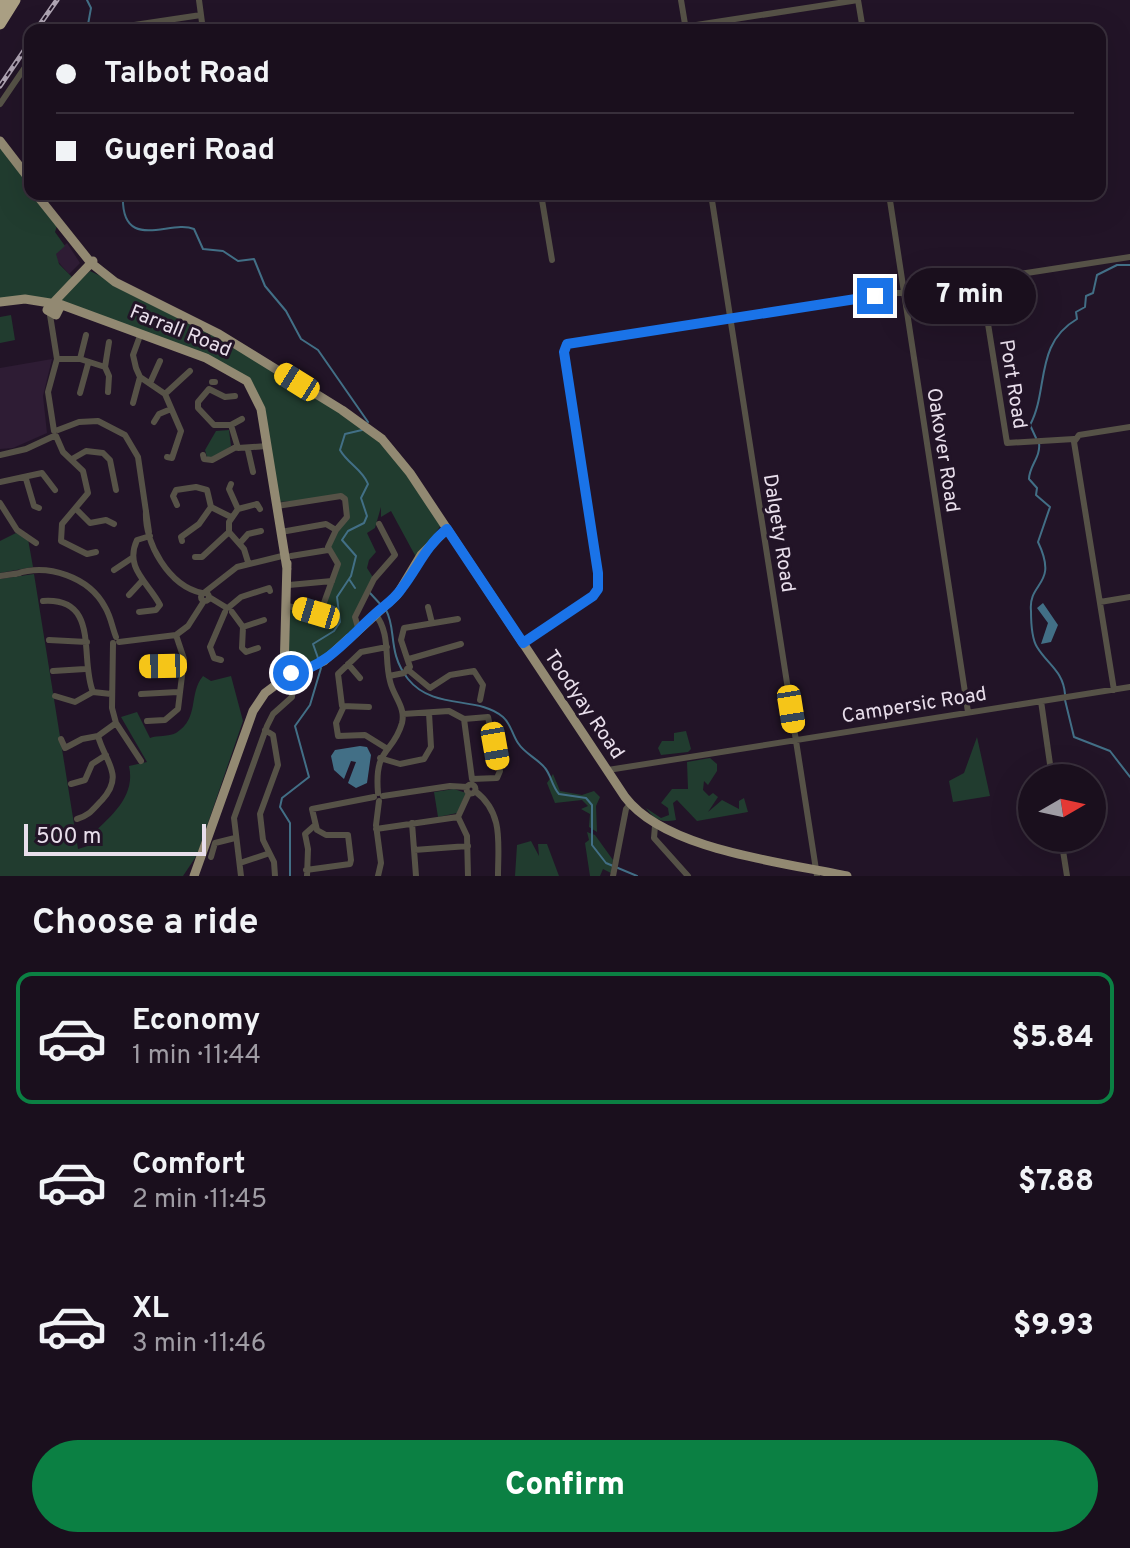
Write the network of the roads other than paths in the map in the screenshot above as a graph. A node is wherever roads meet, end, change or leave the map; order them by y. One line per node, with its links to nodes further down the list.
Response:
1 (5, 0): 6 (highway)
2 (15, 0): 8 (highway)
3 (199, 0): 7 (street)
4 (681, 0): 11 (street)
5 (858, 0): 12 (street); 13 (street)
6 (0, 9)
7 (201, 15): 9 (street); 10 (street)
8 (0, 24)
9 (141, 24)
10 (202, 24)
11 (684, 24)
12 (710, 24)
13 (862, 24)
14 (24, 69): 15 (street)
15 (0, 104)
16 (0, 141): 18 (main road)
17 (0, 147): 19 (main road)
18 (24, 175)
19 (24, 176)
20 (42, 200): 26 (main road)
21 (542, 200): 25 (street)
22 (712, 200): 32 (street, Dalgety Road)
23 (890, 200): 29 (street, Oakover Road)
24 (1130, 257): 27 (street)
25 (552, 260)
26 (88, 263): 28 (main road); 28 (main road); 31 (main road)
27 (981, 280): 29 (street); 55 (street, Port Road)
28 (129, 289): 84 (main road)
29 (904, 292): 32 (street); 146 (street, Oakover Road)
30 (0, 305): 31 (main road, Farrall Road)
31 (54, 309): 33 (main road, Farrall Road); 36 (street)
32 (730, 319): 120 (street); 155 (street, Dalgety Road)
33 (141, 333): 42 (street); 56 (main road, Farrall Road)
34 (87, 334): 37 (street)
35 (109, 341): 40 (street)
36 (57, 359): 37 (street); 54 (street)
37 (80, 359): 39 (street)
38 (161, 360): 43 (street)
39 (88, 364): 40 (street); 45 (street)
40 (105, 367): 44 (street)
41 (187, 370): 46 (street)
42 (140, 377): 43 (street); 48 (street)
43 (151, 381): 46 (street)
44 (108, 393)
45 (81, 394)
46 (165, 394): 49 (street)
47 (233, 394): 52 (street)
48 (133, 404)
49 (171, 409): 51 (street); 62 (street)
50 (244, 419): 52 (street)
51 (153, 423)
52 (231, 425): 57 (street)
53 (1130, 427): 55 (street)
54 (56, 433): 59 (street); 61 (street); 83 (street)
55 (1075, 437): 105 (street)
56 (267, 446): 58 (street); 72 (main road, Farrall Road)
57 (236, 447): 58 (street); 60 (street)
58 (248, 450): 63 (street)
59 (0, 455)
60 (203, 458)
61 (72, 459): 68 (street); 74 (street)
62 (171, 459)
63 (253, 472)
64 (26, 479): 65 (street); 66 (street); 76 (street)
65 (0, 482)
66 (56, 488)
67 (229, 488): 75 (street)
68 (116, 491)
69 (0, 503): 87 (street)
70 (177, 505): 73 (street)
71 (258, 505): 75 (street)
72 (277, 506): 80 (street); 85 (main road, Farrall Road)
73 (211, 507): 77 (street); 86 (street)
74 (76, 509): 78 (street); 90 (street)
75 (238, 509): 77 (street)
76 (37, 510)
77 (231, 517): 81 (street)
78 (115, 522)
79 (379, 524): 115 (street)
80 (336, 530): 85 (street); 89 (street)
81 (229, 532): 88 (street); 93 (street)
82 (262, 532): 88 (street)
83 (150, 534): 91 (street); 102 (street)
84 (444, 534): 110 (main road); 120 (main road, Toodyay Road)
85 (282, 536): 92 (main road, Farrall Road)
86 (181, 538)
87 (32, 543)
88 (240, 543): 94 (street)
89 (328, 550): 92 (street); 97 (street)
90 (95, 555)
91 (132, 558): 95 (street); 98 (street)
92 (285, 558): 94 (street); 99 (main road, Farrall Road)
93 (197, 559)
94 (248, 562): 102 (street)
95 (113, 571)
96 (0, 576): 118 (street)
97 (332, 581): 99 (street); 106 (street)
98 (141, 582): 101 (street); 109 (street)
99 (289, 585): 106 (main road, Farrall Road)
100 (270, 588): 108 (street)
101 (128, 592)
102 (205, 597): 108 (street); 116 (street)
103 (1130, 597): 105 (street)
104 (42, 601): 119 (street)
105 (1100, 602): 136 (street)
106 (288, 606): 133 (main road, Farrall Road)
107 (428, 607): 113 (street)
108 (228, 611): 114 (street); 125 (street)
109 (138, 613)
110 (378, 613): 115 (main road); 122 (street)
111 (458, 619): 113 (street)
112 (265, 620): 114 (street)
113 (432, 623): 124 (street)
114 (243, 627): 123 (street)
115 (359, 630): 133 (main road)
116 (176, 635): 118 (street); 128 (street)
117 (48, 640): 119 (street)
118 (116, 640): 140 (street)
119 (87, 642): 129 (street)
120 (523, 643): 161 (main road, Toodyay Road)
121 (461, 644): 124 (street)
122 (387, 647): 126 (street); 132 (street)
123 (256, 651)
124 (409, 659): 130 (street)
125 (218, 662)
126 (348, 664): 134 (street); 145 (street)
127 (141, 666): 128 (street)
128 (184, 666): 138 (street)
129 (85, 669): 131 (street); 137 (street)
130 (406, 671): 132 (street); 142 (street)
131 (52, 672)
132 (389, 676): 148 (street)
133 (287, 677): 152 (street); 181 (main road)
134 (360, 678)
135 (1130, 687): 136 (street, Campersic Road)
136 (1114, 690): 143 (street, Campersic Road)
137 (93, 692): 140 (street); 141 (street)
138 (178, 692): 139 (street); 150 (street)
139 (140, 693)
140 (111, 694): 151 (street)
141 (56, 699)
142 (480, 700)
143 (1041, 701): 146 (street, Campersic Road); 160 (street)
144 (369, 707): 145 (street)
145 (343, 708): 156 (street)
146 (968, 712): 155 (street, Campersic Road)
147 (429, 713): 148 (street); 149 (street); 158 (street)
148 (403, 714): 156 (street)
149 (464, 719): 149 (street)
150 (147, 721)
151 (116, 723): 153 (street); 159 (street)
152 (265, 730): 172 (street); 176 (street)
153 (98, 736): 154 (street); 157 (street)
154 (61, 739)
155 (796, 739): 161 (street, Campersic Road); 180 (street, Dalgety Road)
156 (386, 748): 158 (street)
157 (106, 755): 162 (street); 167 (street)
158 (380, 758): 164 (street)
159 (141, 761)
160 (1050, 764)
161 (608, 770): 165 (main road, Toodyay Road)
162 (70, 785)
163 (470, 790): 164 (street); 166 (street); 187 (street)
164 (378, 797): 169 (street); 171 (street)
165 (630, 804): 170 (main road, Toodyay Road); 188 (street)
166 (458, 817): 168 (street); 173 (street)
167 (76, 819)
168 (412, 823): 171 (street); 174 (street)
169 (314, 826): 179 (street); 179 (street)
170 (655, 826): 180 (main road, Toodyay Road); 189 (street)
171 (376, 829): 184 (street)
172 (235, 838): 177 (street); 178 (street)
173 (468, 846): 174 (street); 186 (street)
174 (414, 850): 185 (street)
175 (1063, 852): 191 (street)
176 (267, 854): 178 (street); 183 (street)
177 (211, 857)
178 (240, 863): 182 (street)
179 (306, 873)
180 (816, 873): 190 (main road, Toodyay Road)
181 (195, 874)
182 (241, 876)
183 (275, 876)
184 (378, 876)
185 (416, 876)
186 (468, 876)
187 (498, 876)
188 (613, 876)
189 (688, 876)
190 (847, 876)
191 (1067, 876)

